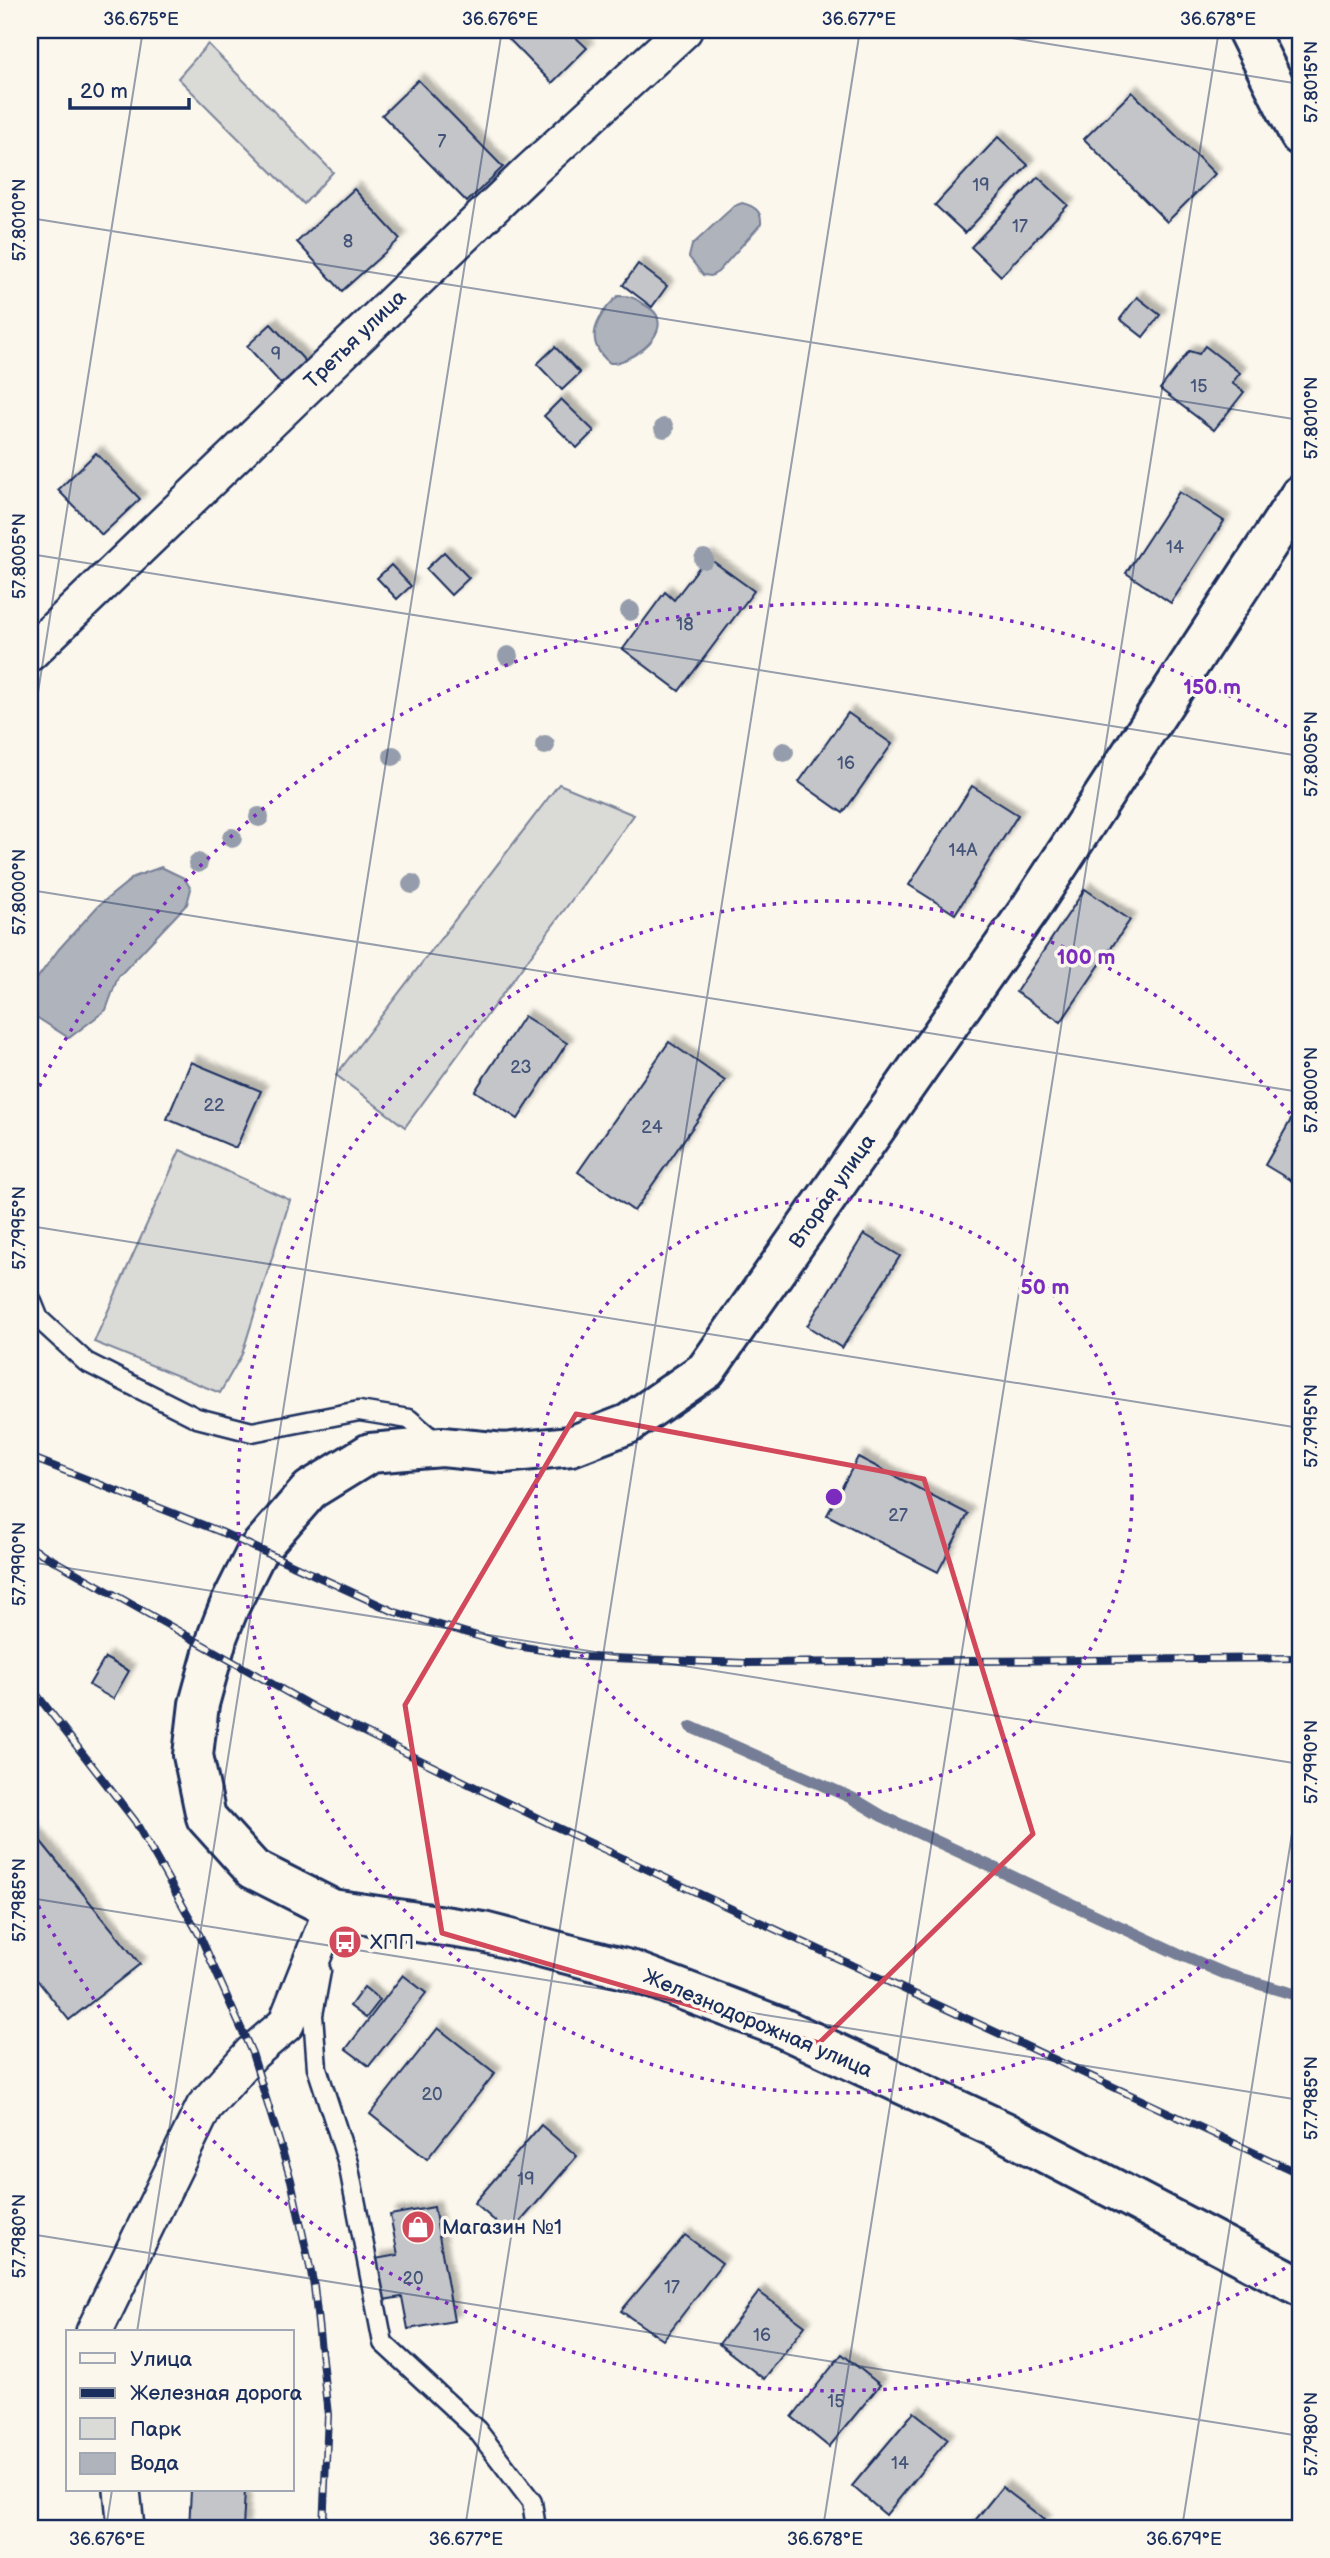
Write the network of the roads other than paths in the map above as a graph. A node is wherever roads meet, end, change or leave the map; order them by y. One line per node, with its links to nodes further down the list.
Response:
1 (684, 30): 5 (street, Третья улица)
2 (1247, 30): 3 (street)
3 (1300, 136)
4 (1300, 495): 7 (street, Вторая улица)
5 (30, 653)
6 (30, 1297): 7 (lane)
7 (442, 1447): 8 (street, Вторая улица)
8 (213, 1652): 9 (street, Железнодорожная улица)
9 (332, 1909): 10 (street, Железнодорожная улица); 11 (street); 14 (lane)
10 (1300, 2286)
11 (95, 2330)
12 (122, 2492): 13 (street)
13 (126, 2528)
14 (536, 2528)

